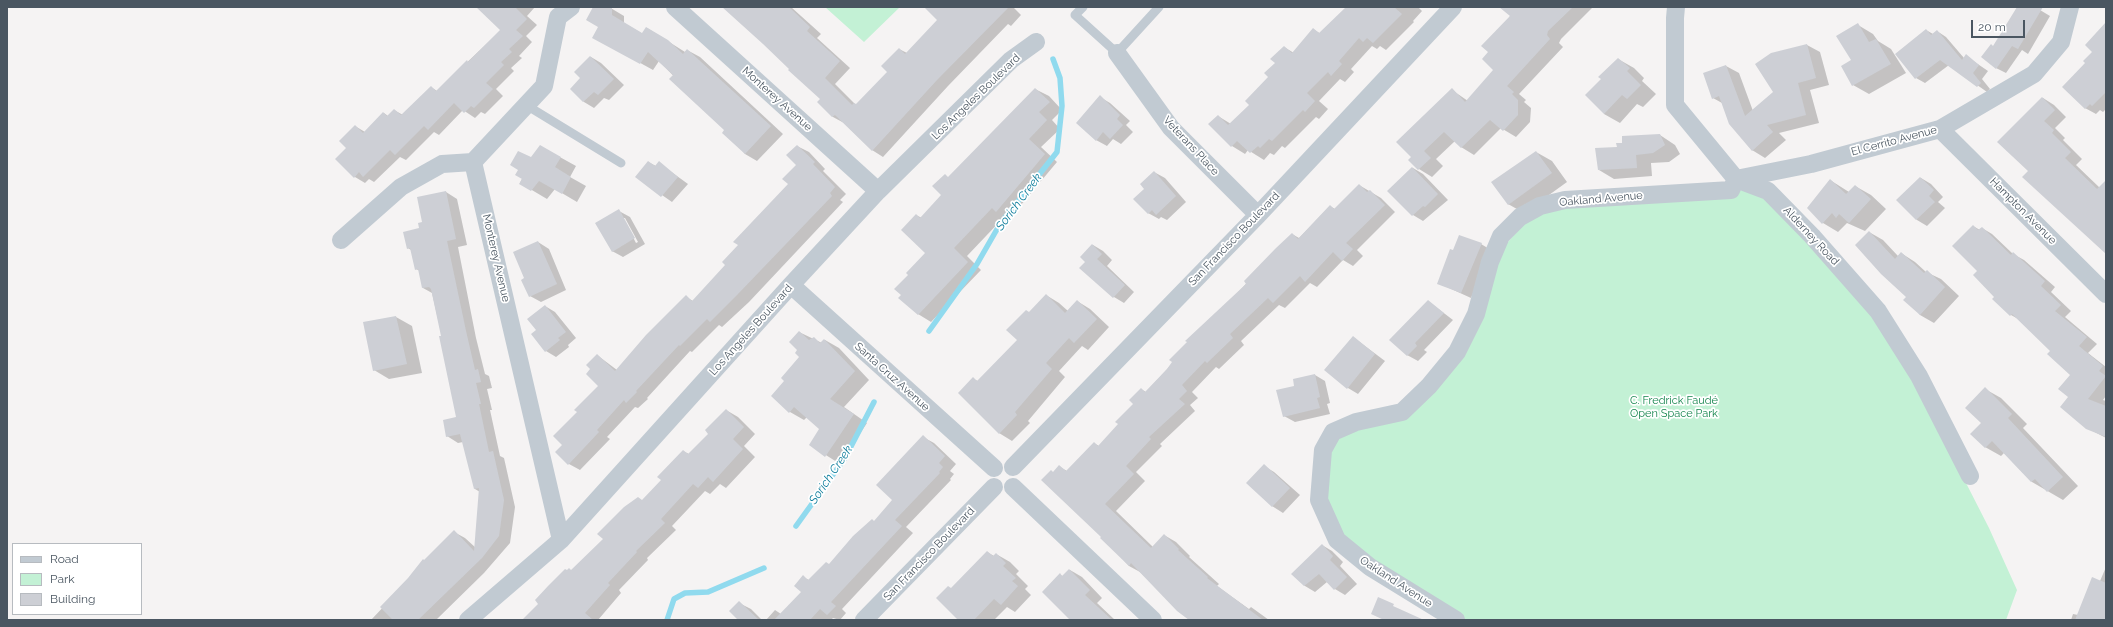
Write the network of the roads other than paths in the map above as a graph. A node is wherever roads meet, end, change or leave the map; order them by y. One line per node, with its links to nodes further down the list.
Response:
1 (571, 7): 10 (street)
2 (676, 7): 15 (street, Monterey Avenue)
3 (1083, 7): 9 (lane)
4 (1159, 7): 9 (lane)
5 (1453, 7): 16 (street, San Francisco Boulevard)
6 (1676, 7): 14 (street, Alderney Road)
7 (2070, 7): 11 (street, El Cerrito Avenue)
8 (1036, 42): 15 (street, Los Angeles Boulevard)
9 (1116, 53): 16 (street, Veterans Place)
10 (526, 106): 12 (street); 13 (lane)
11 (1940, 129): 14 (street, El Cerrito Avenue); 19 (street, Hampton Avenue)
12 (473, 162): 17 (street); 25 (street, Monterey Avenue)
13 (621, 163)
14 (1736, 179): 22 (street, Alderney Road); 29 (street, Oakland Avenue)
15 (878, 191): 18 (street, Los Angeles Boulevard)
16 (1258, 215): 20 (street, San Francisco Boulevard)
17 (340, 240)
18 (791, 285): 21 (street, Santa Cruz Avenue); 25 (street, Los Angeles Boulevard)
19 (2106, 294)
20 (1013, 467): 21 (street); 24 (street)
21 (994, 468): 23 (street)
22 (1970, 476)
23 (994, 487): 24 (street); 27 (street, San Francisco Boulevard)
24 (1013, 487): 28 (street)
25 (561, 540): 26 (street, Los Angeles Boulevard)
26 (468, 620)
27 (864, 620)
28 (1153, 620)
29 (1456, 620)

